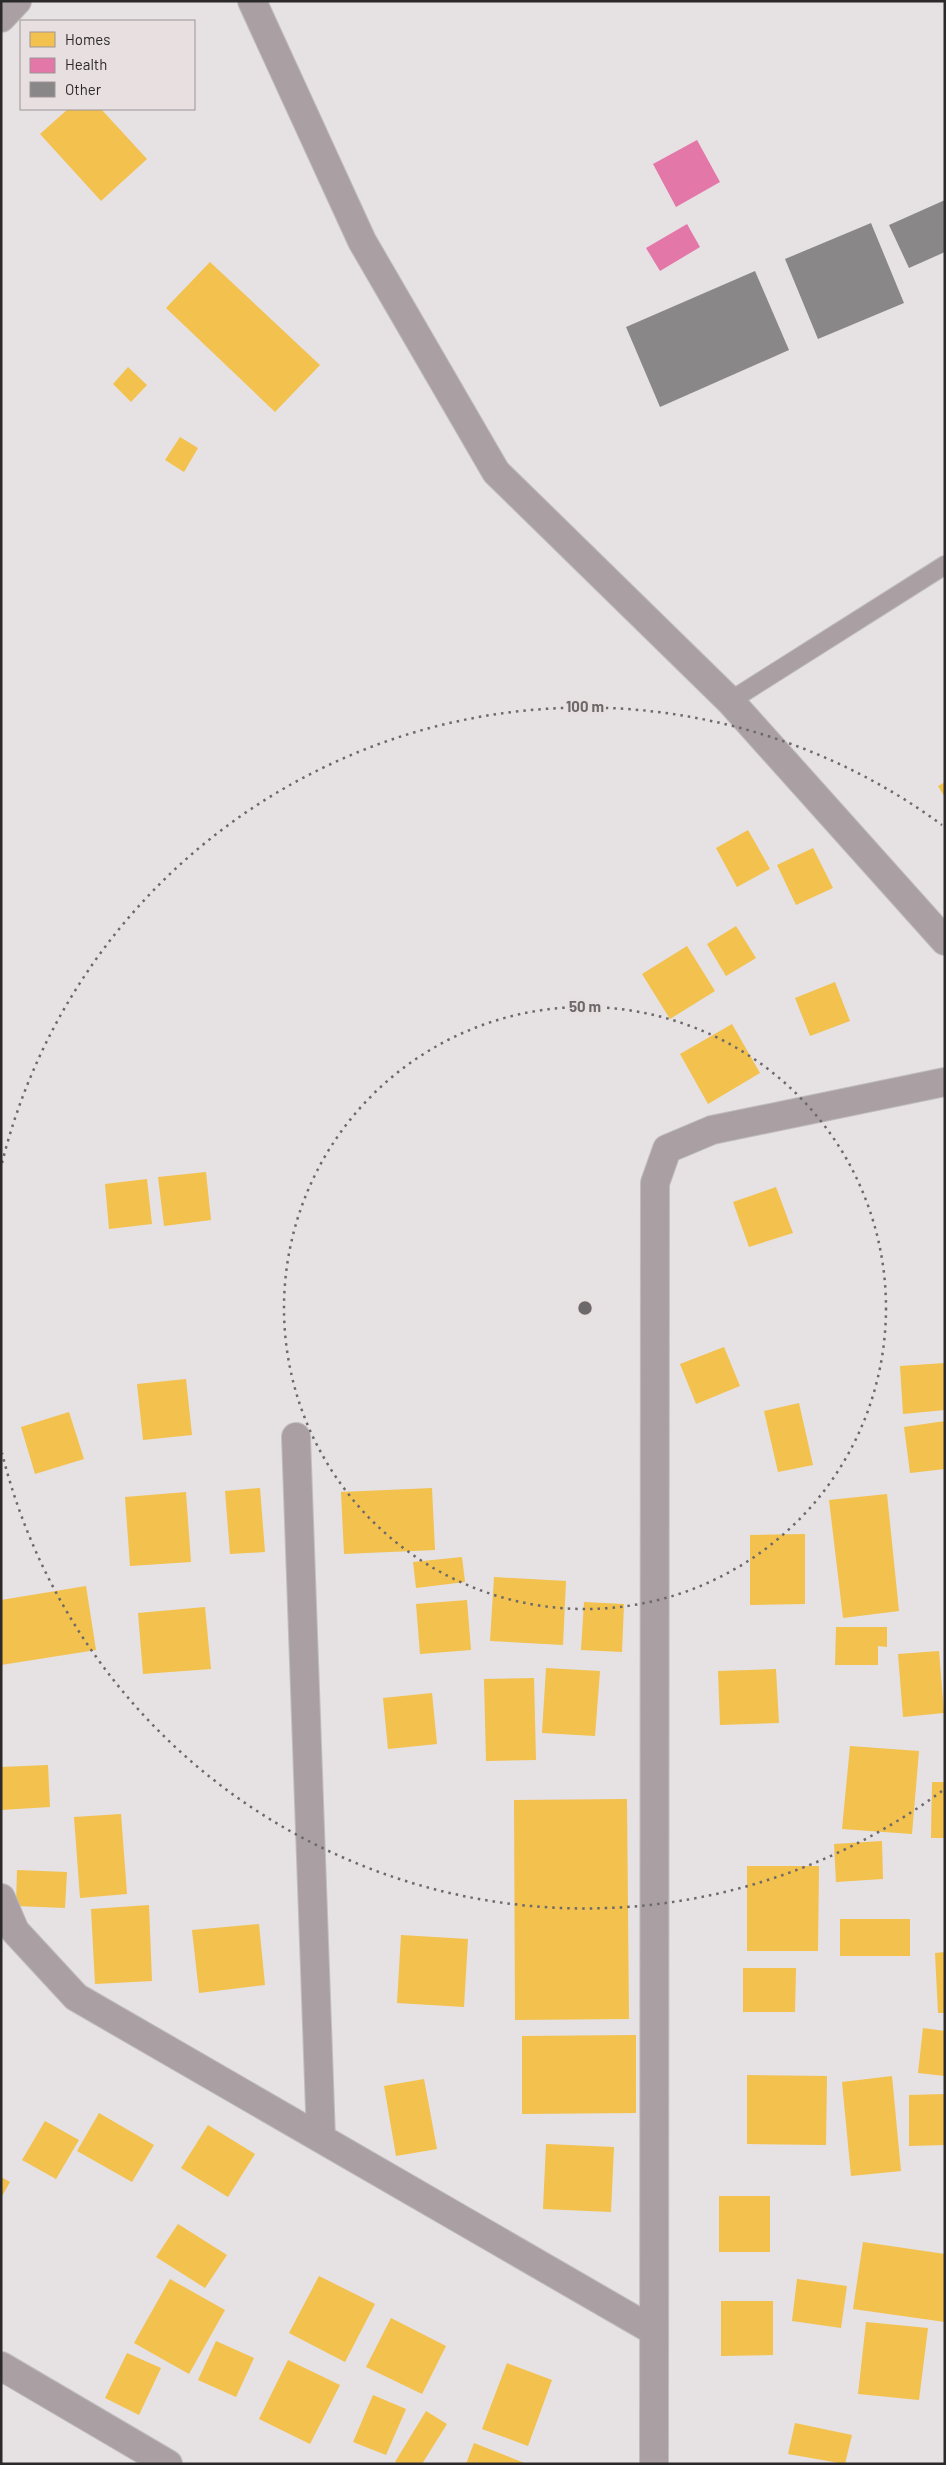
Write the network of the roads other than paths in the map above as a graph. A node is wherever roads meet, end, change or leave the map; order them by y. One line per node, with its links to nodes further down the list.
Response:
1 (18, 1): 3 (street)
2 (252, 1): 5 (street)
3 (1, 18)
4 (945, 565): 5 (lane)
5 (730, 701): 6 (street)
6 (945, 941)
7 (945, 1082): 11 (street)
8 (296, 1437): 10 (street)
9 (1, 1898): 10 (street)
10 (320, 2138): 11 (street)
11 (654, 2331): 14 (street)
12 (1, 2366): 13 (street)
13 (168, 2464)
14 (654, 2464)

